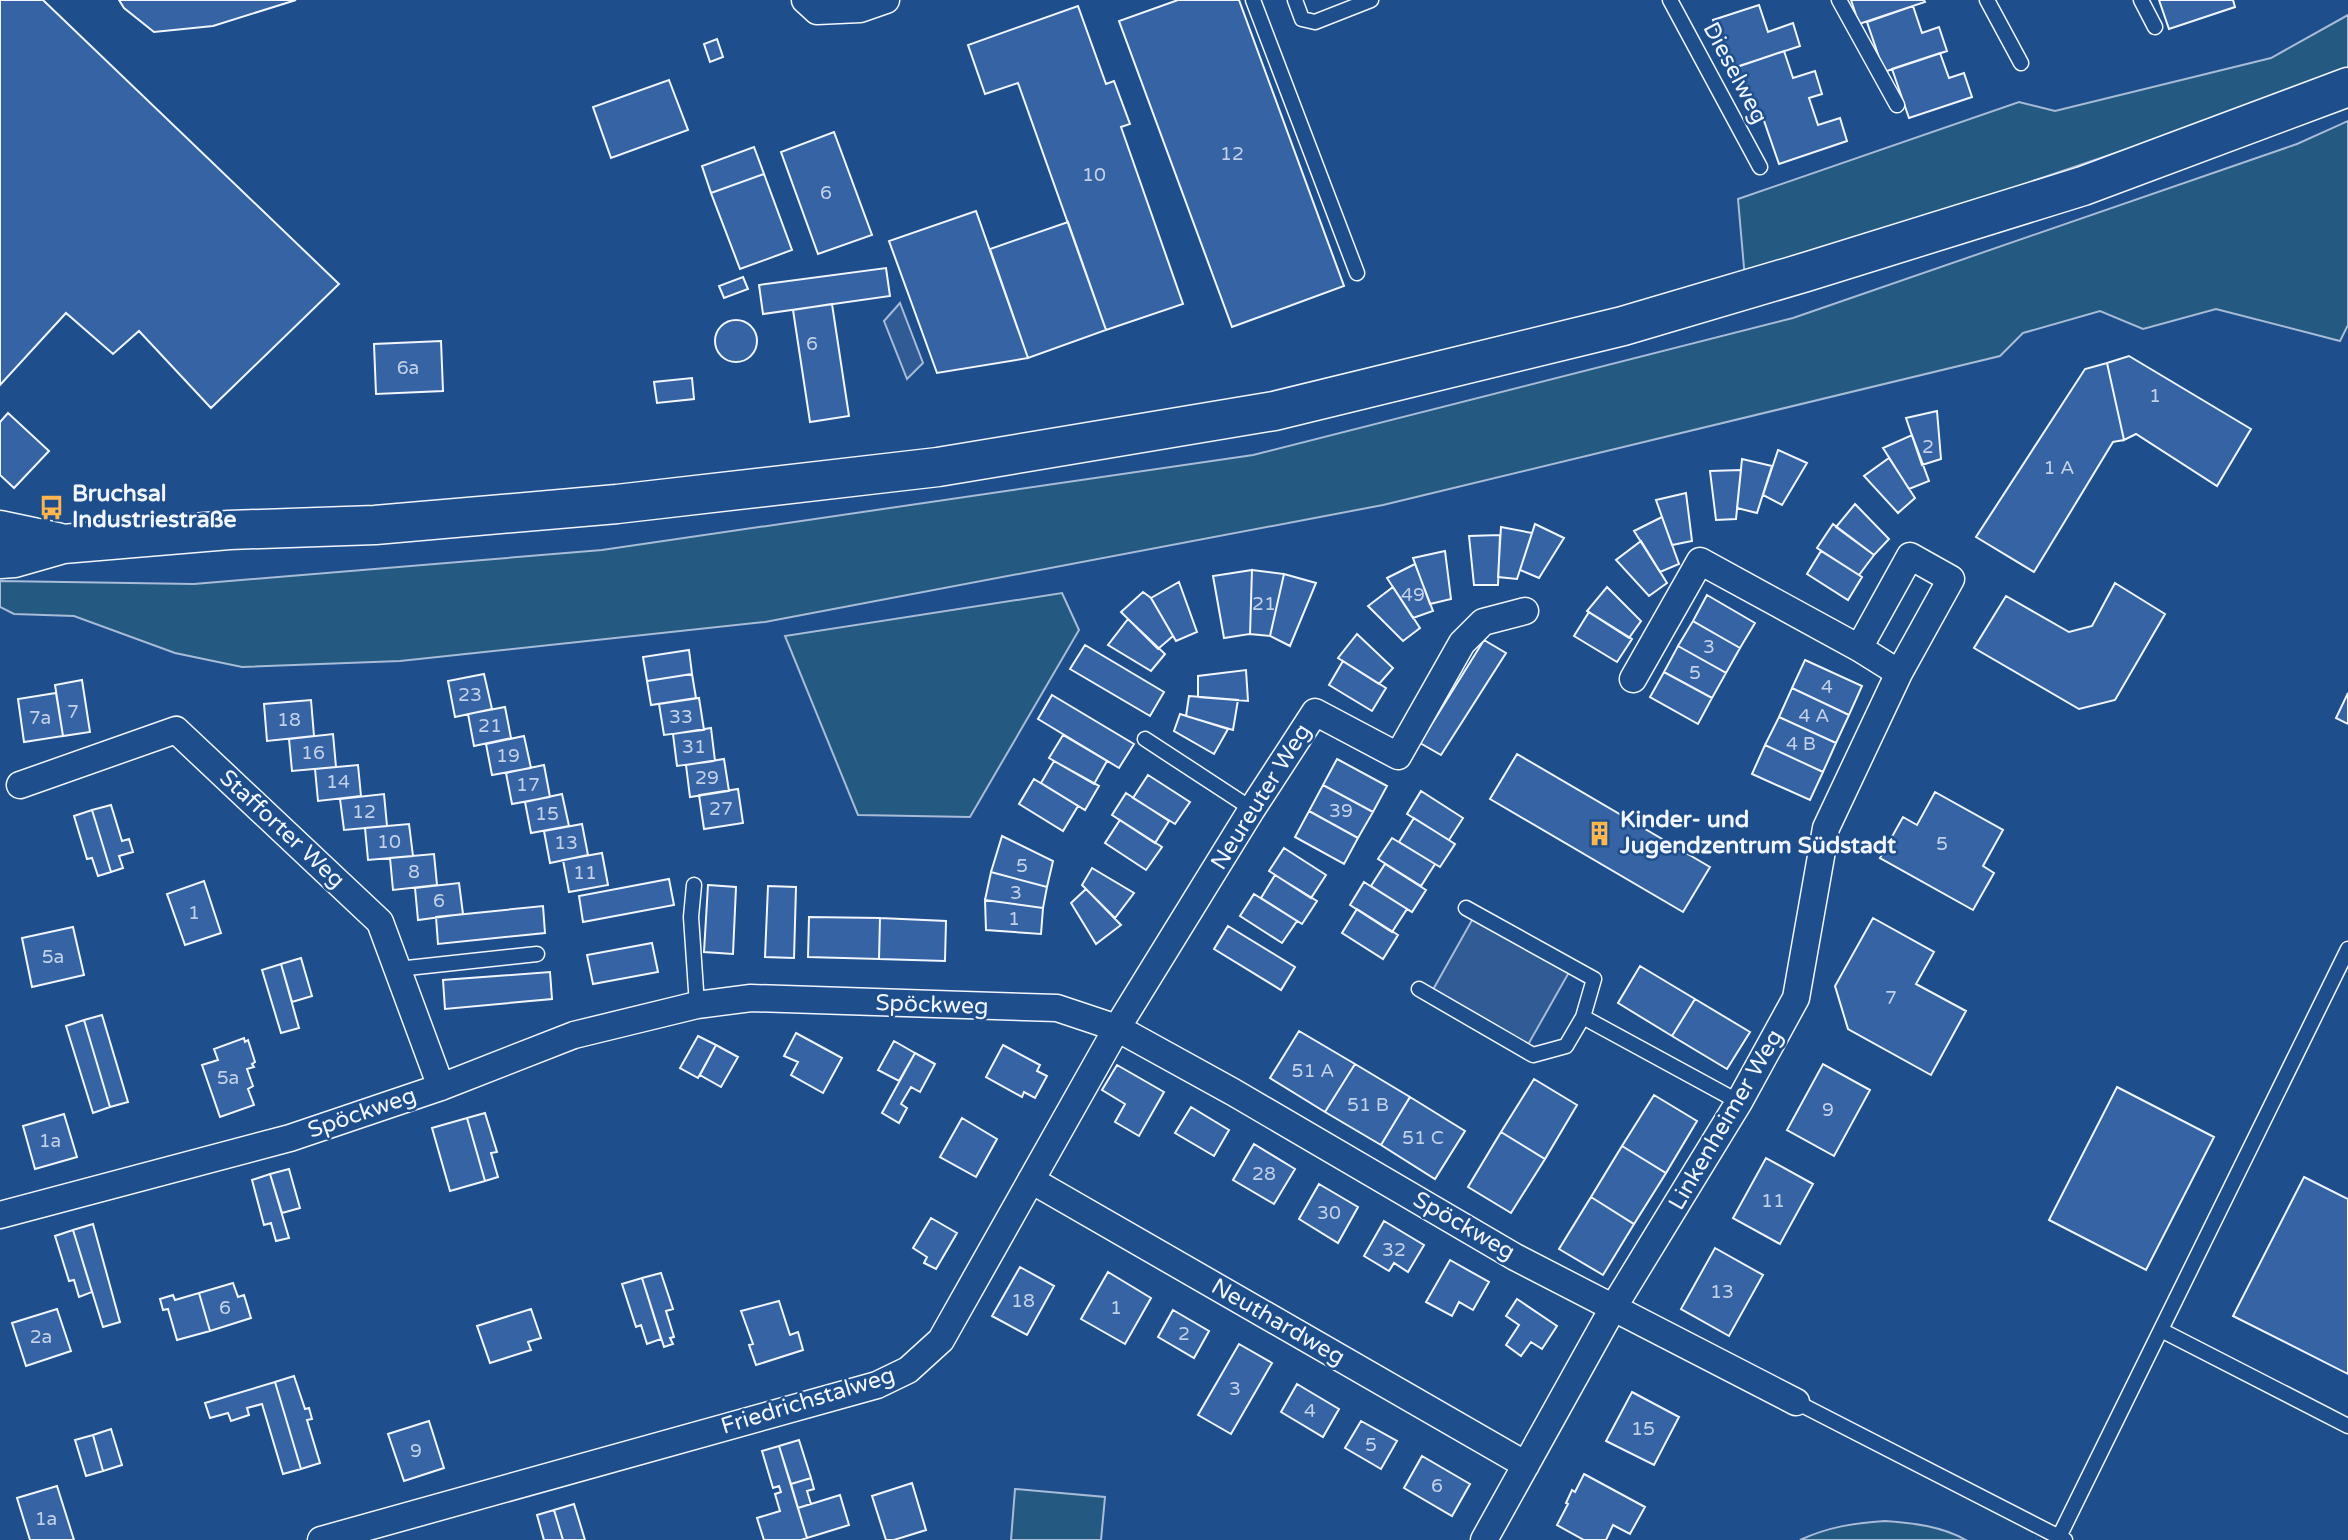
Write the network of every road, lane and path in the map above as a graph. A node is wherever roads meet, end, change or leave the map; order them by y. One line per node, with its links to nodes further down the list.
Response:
1 (805, 0): 2 (street)
2 (886, 0)
3 (1253, 0): 15 (lane)
4 (1295, 0): 5 (lane)
5 (1371, 0)
6 (1670, 0): 14 (lane, Dieselweg)
7 (1839, 0): 13 (lane)
8 (1987, 0): 11 (lane)
9 (2141, 0): 10 (lane)
10 (2155, 27)
11 (2021, 63)
12 (2348, 87): 17 (main road)
13 (1896, 105)
14 (1760, 167)
15 (1357, 273)
16 (0, 530): 17 (main road)
17 (63, 544): 18 (main road)
18 (0, 559)
19 (1525, 611): 25 (street, Neureuter Weg)
20 (1859, 648): 21 (street); 21 (street, Linkenheimer Weg); 22 (street)
21 (1899, 673): 36 (street, Linkenheimer Weg)
22 (1633, 678)
23 (1145, 739): 25 (lane)
24 (20, 785): 30 (street, Stafforter Weg)
25 (1252, 809): 34 (street, Neureuter Weg)
26 (694, 885): 32 (lane)
27 (1466, 908): 33 (lane)
28 (2348, 949): 40 (lane)
29 (537, 954): 30 (lane)
30 (398, 969): 35 (street, Stafforter Weg)
31 (1419, 989): 33 (lane)
32 (697, 1005): 34 (street, Spöckweg); 35 (street, Spöckweg)
33 (1583, 1017): 36 (lane)
34 (1117, 1028): 37 (street, Friedrichstalweg); 39 (street, Spöckweg)
35 (441, 1087): 38 (street, Spöckweg)
36 (1739, 1101): 39 (street, Linkenheimer Weg)
37 (1031, 1180): 43 (street, Neuthardweg); 45 (street, Friedrichstalweg)
38 (0, 1215)
39 (1613, 1308): 41 (street, Spöckweg); 43 (street, Linkenheimer Weg)
40 (2161, 1330): 42 (lane); 44 (lane)
41 (1796, 1402): 44 (lane)
42 (2348, 1426)
43 (1525, 1465): 46 (street, Linkenheimer Weg)
44 (2062, 1538)
45 (320, 1540)
46 (1484, 1540)

